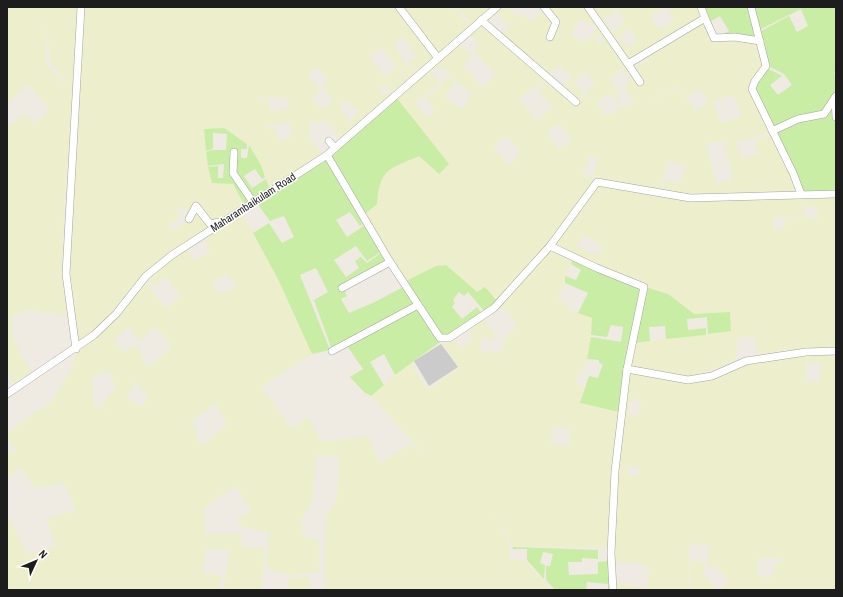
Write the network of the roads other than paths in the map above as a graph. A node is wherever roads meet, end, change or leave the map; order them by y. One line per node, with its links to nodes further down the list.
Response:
1 (81, 7): 32 (street)
2 (399, 7): 12 (street)
3 (497, 7): 9 (street, Maharambaikulam Road)
4 (544, 7): 10 (street)
5 (588, 7): 13 (street)
6 (701, 7): 8 (street)
7 (751, 7): 11 (street)
8 (705, 18): 11 (street); 13 (street)
9 (481, 20): 12 (street, Maharambaikulam Road); 16 (street)
10 (550, 37)
11 (760, 41): 18 (street)
12 (438, 58): 20 (street, Maharambaikulam Road)
13 (628, 64): 14 (street)
14 (640, 82)
15 (835, 97): 17 (street); 18 (street)
16 (576, 102)
17 (836, 116)
18 (772, 131): 23 (street)
19 (329, 141): 20 (street)
20 (335, 148): 22 (street, Maharambaikulam Road)
21 (234, 152): 25 (street)
22 (327, 155): 25 (street, Maharambaikulam Road); 29 (street)
23 (801, 194): 24 (street); 28 (street)
24 (836, 194)
25 (253, 202): 27 (street, Maharambaikulam Road)
26 (189, 219): 27 (street)
27 (223, 221): 32 (street, Maharambaikulam Road)
28 (550, 246): 31 (street); 35 (street)
29 (390, 262): 30 (street); 31 (street)
30 (342, 288)
31 (418, 305): 33 (street)
32 (76, 349): 36 (street, Maharambaikulam Road)
33 (332, 351)
34 (836, 351): 35 (street)
35 (627, 369): 37 (street)
36 (7, 394)
37 (612, 590)

